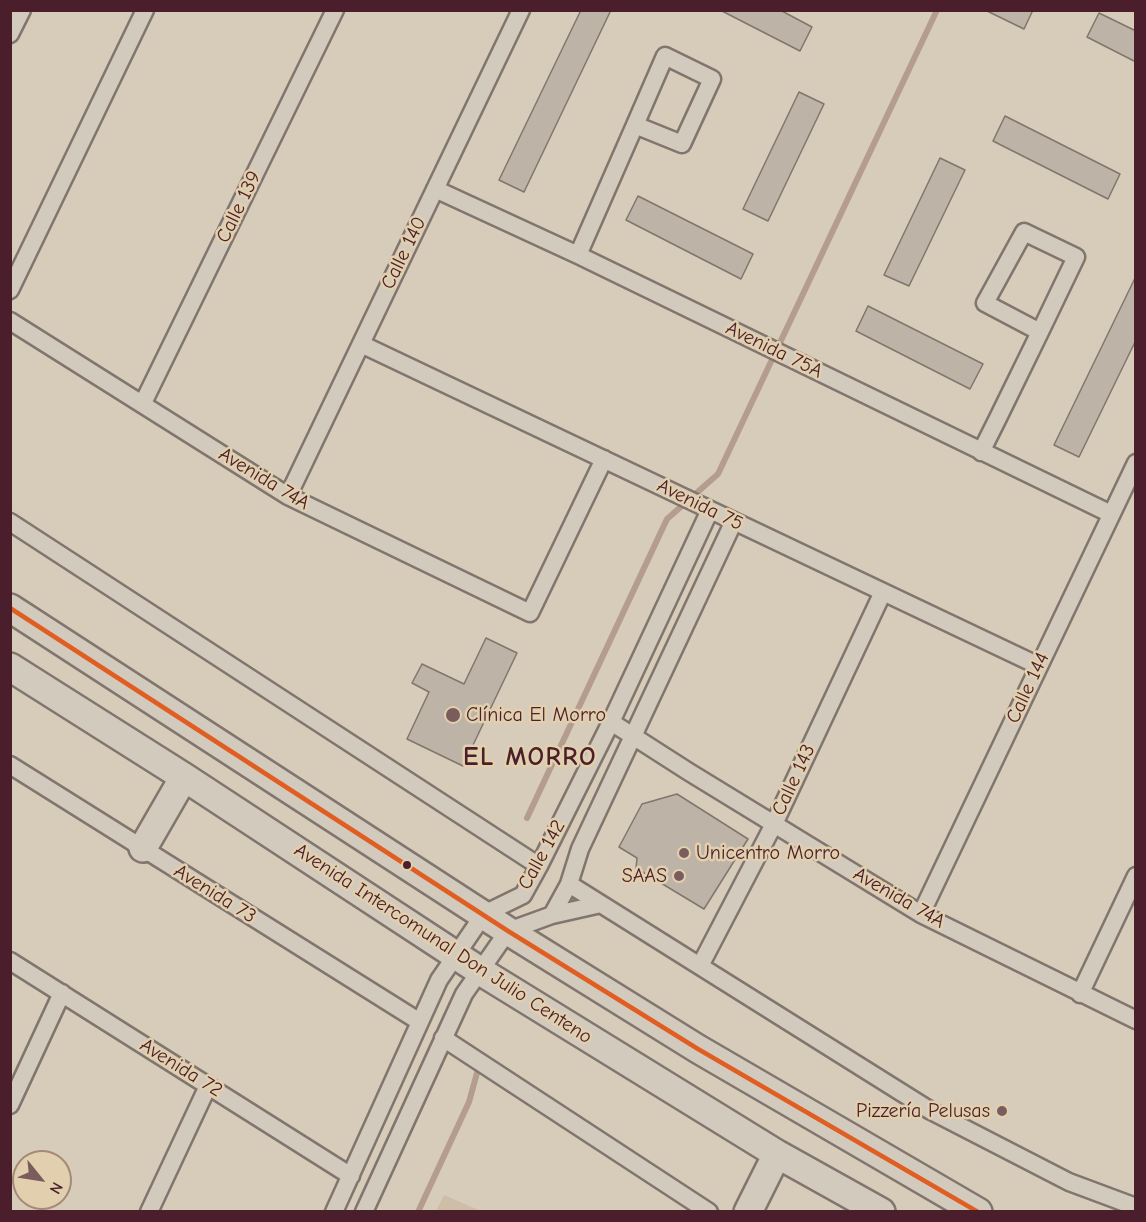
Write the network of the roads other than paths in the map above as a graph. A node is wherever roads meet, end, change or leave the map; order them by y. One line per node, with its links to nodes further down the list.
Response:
1 (22, 10): 5 (street)
2 (145, 10): 9 (street)
3 (334, 10): 13 (street, Calle 139)
4 (521, 10): 7 (street, Calle 140)
5 (10, 33)
6 (635, 125): 6 (street); 8 (street)
7 (435, 189): 8 (street, Avenida 75A); 12 (street, Calle 140)
8 (578, 255): 14 (street, Avenida 75A)
9 (10, 290)
10 (10, 321): 13 (street, Avenida 74A)
11 (1040, 332): 11 (street); 14 (street)
12 (361, 344): 15 (street, Avenida 75); 17 (street, Calle 140)
13 (143, 403): 17 (street, Avenida 74A)
14 (981, 452): 19 (street, Avenida 75A)
15 (604, 459): 17 (street, Avenida 74A); 18 (street, Avenida 75)
16 (1136, 463): 19 (street, Calle 144)
17 (288, 496)
18 (706, 507): 20 (street, Avenida 75); 26 (street, Calle 142)
19 (1111, 514): 24 (street, Calle 144)
20 (734, 521): 22 (street, Avenida 75); 27 (street, Calle 142)
21 (10, 522): 32 (street)
22 (883, 592): 24 (street, Avenida 75); 30 (street, Calle 143)
23 (10, 608): 36 (main road)
24 (1039, 666): 37 (street, Calle 144)
25 (10, 667): 29 (main road, Avenida Intercomunal Don Julio Centeno)
26 (611, 722): 27 (street, Avenida 74A); 32 (street, Calle 142)
27 (632, 736): 30 (street, Avenida 74A); 34 (street, Calle 142)
28 (10, 765): 31 (street, Avenida 73)
29 (184, 777): 31 (main road); 40 (main road, Avenida Intercomunal Don Julio Centeno)
30 (774, 824): 37 (street, Avenida 74A); 42 (street, Calle 143)
31 (143, 848): 47 (street, Avenida 73)
32 (538, 866): 36 (street, Calle 142)
33 (1136, 876): 45 (street)
34 (569, 884): 35 (street); 38 (street, Calle 142)
35 (601, 904): 38 (street); 42 (street)
36 (484, 914): 39 (main road); 40 (street, Calle 142)
37 (921, 914): 45 (street, Avenida 74A)
38 (552, 915): 39 (street, Calle 142)
39 (508, 931): 43 (street); 60 (main road)
40 (455, 954): 43 (main road, Avenida Intercomunal Don Julio Centeno); 47 (street, Calle 142)
41 (10, 961): 44 (street, Avenida 72)
42 (700, 966): 53 (street)
43 (480, 971): 48 (street); 51 (main road, Avenida Intercomunal Don Julio Centeno)
44 (62, 993): 49 (street, Avenida 72); 50 (street)
45 (1080, 994): 46 (street, Avenida 74A)
46 (1136, 1020)
47 (420, 1022): 52 (street, Calle 142)
48 (442, 1038): 56 (street); 57 (street)
49 (208, 1086): 52 (street, Avenida 72); 54 (street)
50 (10, 1105)
51 (777, 1154): 58 (main road); 59 (main road, Avenida Intercomunal Don Julio Centeno)
52 (351, 1176): 55 (street, Calle 142)
53 (1136, 1207)
54 (148, 1212)
55 (334, 1212)
56 (363, 1212)
57 (709, 1212)
58 (748, 1212)
59 (881, 1212)
60 (978, 1212)

